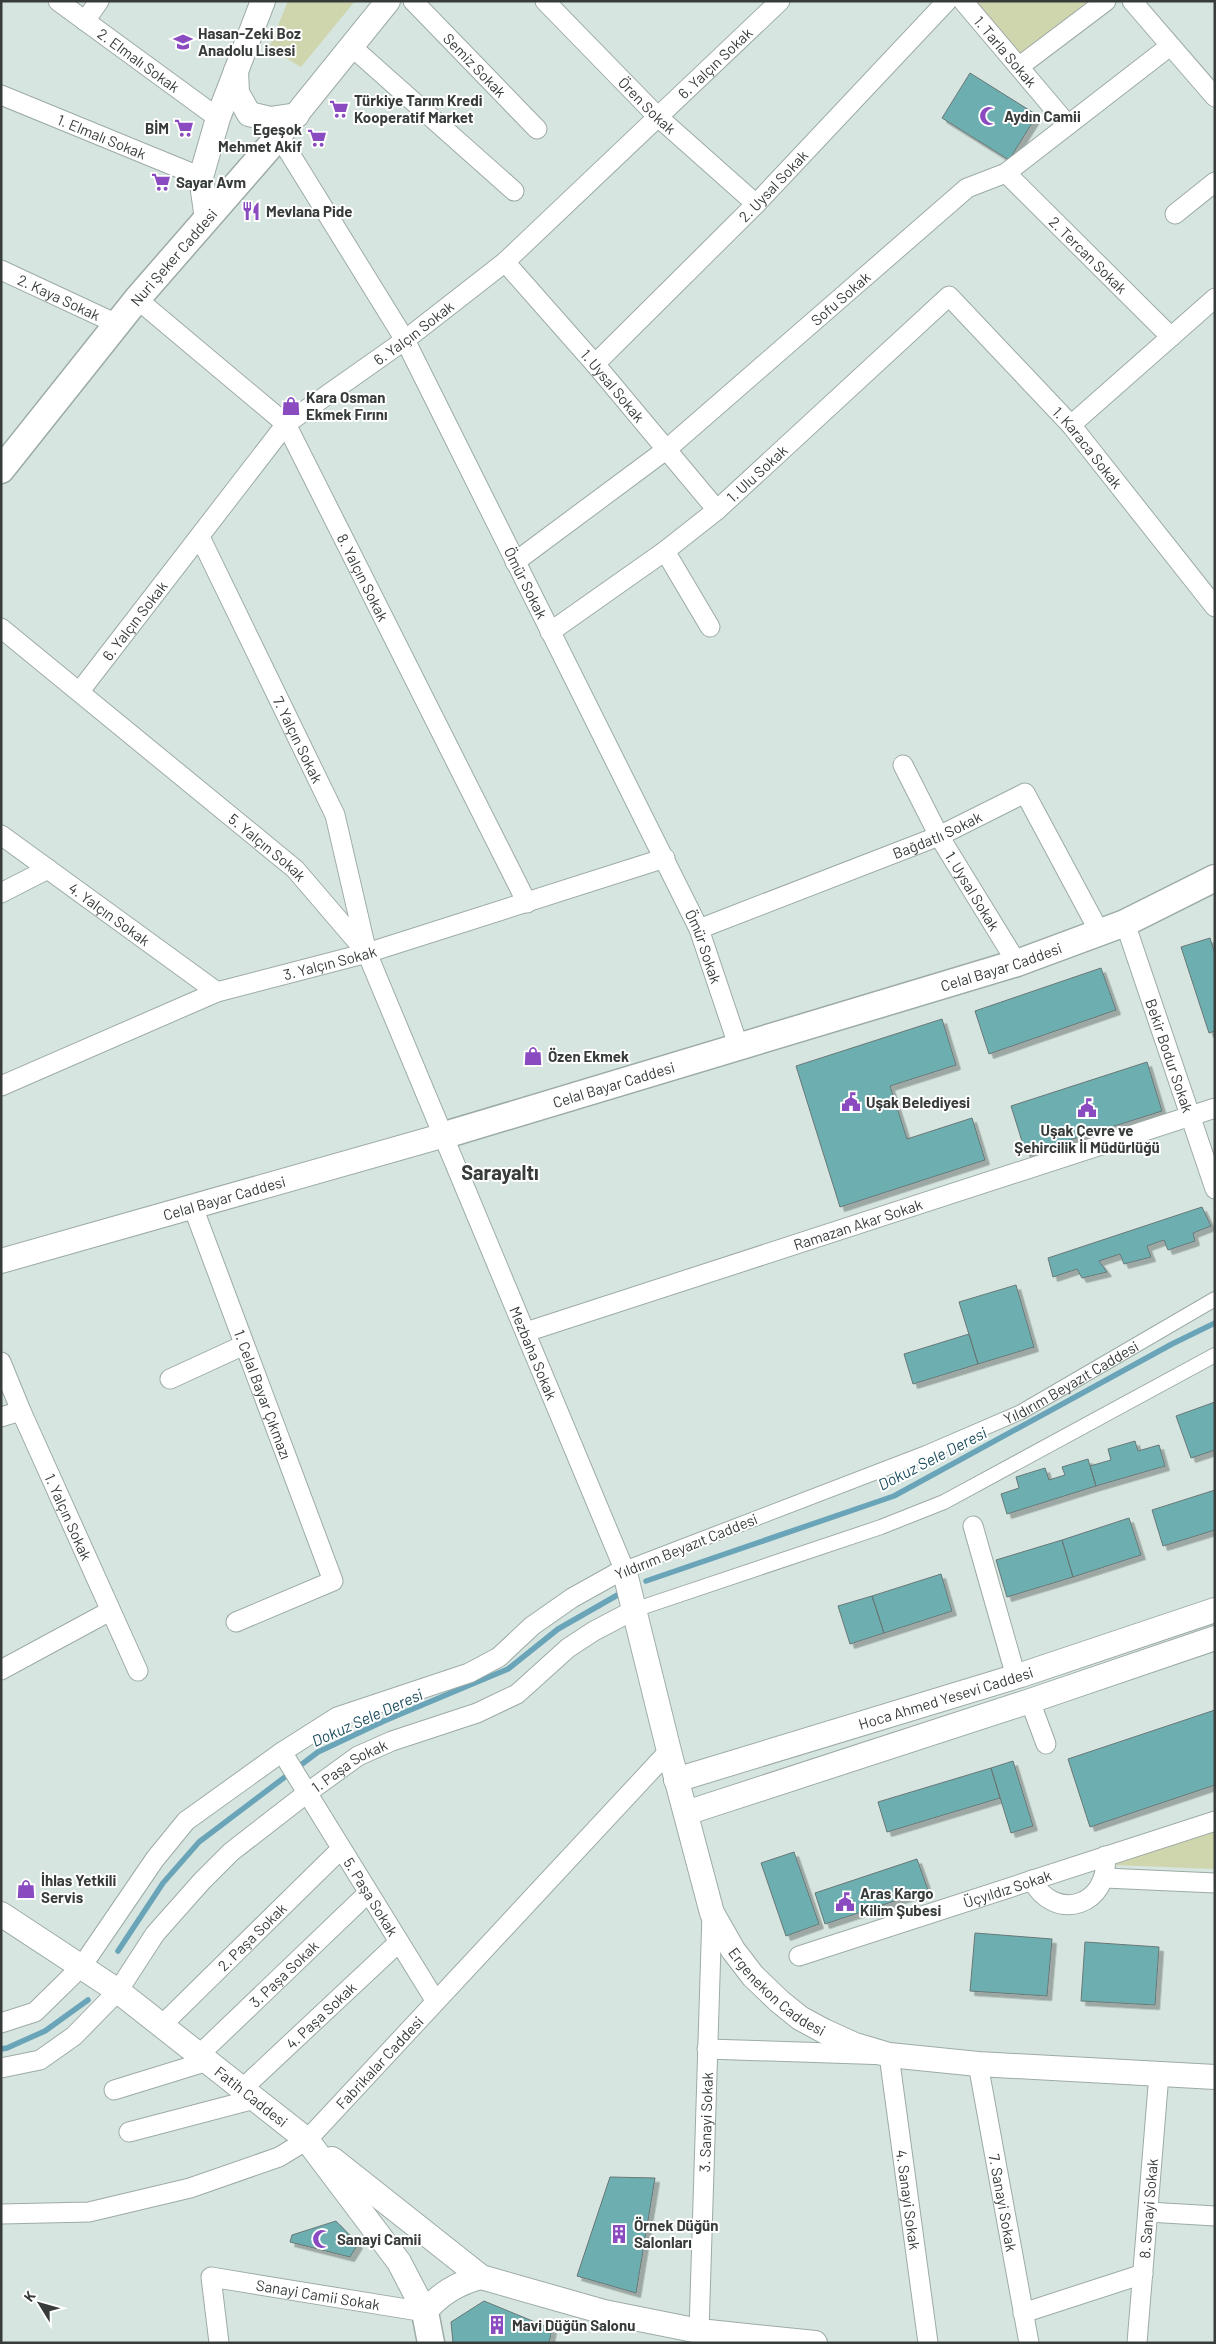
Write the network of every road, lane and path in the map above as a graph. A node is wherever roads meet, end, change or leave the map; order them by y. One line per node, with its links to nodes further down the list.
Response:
1 (58, 1): 12 (street, 2. Elmalı Sokak)
2 (99, 1): 12 (street)
3 (263, 1): 16 (street)
4 (388, 1): 14 (street, Nuri Şeker Caddesi)
5 (413, 1): 23 (street, Semiz Sokak)
6 (545, 1): 20 (street, Ören Sokak)
7 (780, 1): 20 (street, 6. Yalçın Sokak)
8 (948, 1): 29 (street, 2. Uysal Sokak)
9 (963, 1): 15 (street, 1. Tarla Sokak)
10 (1106, 1): 15 (street)
11 (1132, 1): 13 (street)
12 (85, 21): 21 (street, 2. Elmalı Sokak)
13 (1170, 46): 18 (street); 22 (street, Sofu Sokak)
14 (352, 47): 19 (street, Nuri Şeker Caddesi); 28 (street)
15 (1020, 66): 22 (street, 1. Tarla Sokak)
16 (236, 71): 19 (street); 21 (street)
17 (1, 95): 26 (street, 1. Elmalı Sokak)
18 (1215, 97)
19 (297, 115): 24 (street, Nuri Şeker Caddesi)
20 (657, 116): 29 (street, Ören Sokak); 32 (street, 6. Yalçın Sokak)
21 (218, 118): 26 (street)
22 (1067, 124): 25 (street, Sofu Sokak)
23 (537, 129)
24 (278, 136): 31 (main road, Nuri Şeker Caddesi); 39 (street, Ömür Sokak)
25 (1006, 173): 38 (street, 2. Tercan Sokak); 43 (street, Sofu Sokak)
26 (201, 177): 31 (street)
27 (1215, 182): 30 (street)
28 (514, 191)
29 (756, 204): 40 (street, 2. Uysal Sokak)
30 (1175, 214)
31 (206, 219): 35 (main road, Nuri Şeker Caddesi)
32 (505, 262): 39 (street, 6. Yalçın Sokak); 40 (street, 1. Uysal Sokak)
33 (1, 270): 37 (street, 2. Kaya Sokak)
34 (949, 296): 42 (street, 1. Karaca Sokak); 45 (street, 1. Ulu Sokak)
35 (137, 299): 37 (main road, Nuri Şeker Caddesi); 41 (street, 8. Yalçın Sokak)
36 (1212, 308): 38 (street)
37 (117, 324): 44 (main road, Nuri Şeker Caddesi)
38 (1171, 337): 42 (street)
39 (405, 340): 41 (street, 6. Yalçın Sokak); 48 (street, Ömür Sokak)
40 (595, 364): 43 (street, 1. Uysal Sokak)
41 (286, 424): 46 (street, 6. Yalçın Sokak); 61 (street, 8. Yalçın Sokak)
42 (1071, 425): 49 (street, 1. Karaca Sokak)
43 (667, 449): 45 (street, 1. Uysal Sokak); 48 (street, Sofu Sokak)
44 (1, 470)
45 (717, 510): 47 (street, 1. Ulu Sokak)
46 (200, 537): 53 (street, 6. Yalçın Sokak); 65 (street, 7. Yalçın Sokak)
47 (665, 551): 50 (street); 52 (street, 1. Ulu Sokak)
48 (515, 562): 52 (street, Ömür Sokak)
49 (1215, 608)
50 (710, 627)
51 (1, 628): 53 (street, 5. Yalçın Sokak)
52 (550, 632): 57 (street, Ömür Sokak)
53 (80, 691): 65 (street, 5. Yalçın Sokak)
54 (904, 765): 56 (street, 1. Uysal Sokak)
55 (1, 835): 58 (street, 4. Yalçın Sokak)
56 (939, 836): 63 (street, Bağdatlı Sokak); 64 (street, Bağdatlı Sokak); 66 (street, 1. Uysal Sokak)
57 (665, 858): 61 (street, 3. Yalçın Sokak); 63 (street, Ömür Sokak)
58 (48, 869): 60 (street); 67 (street, 4. Yalçın Sokak)
59 (1215, 878): 62 (main road, Celal Bayar Caddesi)
60 (1, 893)
61 (527, 903): 65 (street, 3. Yalçın Sokak)
62 (1125, 922): 64 (main road, Celal Bayar Caddesi); 71 (street, Bekir Bodur Sokak)
63 (700, 929): 68 (street, Ömür Sokak)
64 (1100, 933): 66 (main road, Celal Bayar Caddesi)
65 (367, 953): 67 (street, 3. Yalçın Sokak); 72 (street, 5. Yalçın Sokak)
66 (1017, 963): 68 (main road, Celal Bayar Caddesi)
67 (217, 992): 69 (street, 3. Yalçın Sokak)
68 (739, 1048): 72 (main road, Celal Bayar Caddesi)
69 (1, 1086)
70 (1215, 1108): 71 (street, Ramazan Akar Sokak)
71 (1190, 1116): 73 (street, Bekir Bodur Sokak); 77 (street, Ramazan Akar Sokak)
72 (445, 1136): 74 (street, Celal Bayar Caddesi); 77 (street, Mezbaha Sokak)
73 (1215, 1189)
74 (193, 1207): 75 (street, Celal Bayar Caddesi); 78 (street, 1. Celal Bayar Çıkmazı)
75 (1, 1261)
76 (1215, 1299): 85 (street, Yıldırım Beyazıt Caddesi)
77 (526, 1332): 85 (street, Mezbaha Sokak)
78 (244, 1345): 81 (street); 89 (street, 1. Celal Bayar Çıkmazı)
79 (1215, 1355): 86 (street)
80 (1, 1362): 82 (street, 1. Yalçın Sokak)
81 (170, 1379)
82 (21, 1411): 83 (street); 88 (street, 1. Yalçın Sokak)
83 (1, 1417)
84 (973, 1526): 93 (street)
85 (624, 1569): 86 (street, Ergenekon Caddesi); 97 (street, Yıldırım Beyazıt Caddesi)
86 (634, 1610): 96 (street, Ergenekon Caddesi); 99 (street, 1. Paşa Sokak)
87 (1215, 1610): 93 (street, Hoca Ahmed Yesevi Caddesi)
88 (110, 1611): 91 (street); 92 (street, 1. Yalçın Sokak)
89 (236, 1622)
90 (1215, 1638): 94 (street, Hoca Ahmed Yesevi Caddesi)
91 (1, 1670)
92 (138, 1671)
93 (1016, 1677): 98 (street, Hoca Ahmed Yesevi Caddesi)
94 (1030, 1701): 95 (street); 100 (street, Hoca Ahmed Yesevi Caddesi)
95 (1046, 1744)
96 (669, 1751): 98 (street, Ergenekon Caddesi); 114 (street, Fabrikalar Caddesi)
97 (284, 1756): 99 (street, 5. Paşa Sokak); 112 (street, Yıldırım Beyazıt Caddesi)
98 (676, 1780): 100 (street, Ergenekon Caddesi)
99 (303, 1787): 102 (street, 5. Paşa Sokak); 113 (street, 1. Paşa Sokak)
100 (686, 1813): 108 (street, Ergenekon Caddesi)
101 (1215, 1821): 103 (street, Üçyıldız Sokak)
102 (341, 1848): 107 (street, 5. Paşa Sokak); 116 (street, 2. Paşa Sokak)
103 (1105, 1856): 104 (street); 105 (street, Üçyıldız Sokak)
104 (1105, 1878): 105 (street); 106 (street)
105 (1032, 1880): 111 (street, Üçyıldız Sokak)
106 (1215, 1882)
107 (368, 1893): 110 (street, 5. Paşa Sokak); 119 (street, 3. Paşa Sokak)
108 (712, 1913): 117 (street, 3. Sanayi Sokak); 118 (street, Ergenekon Caddesi)
109 (1, 1914): 112 (street, Fatih Caddesi)
110 (399, 1942): 114 (street, 5. Paşa Sokak); 125 (street, 4. Paşa Sokak)
111 (799, 1956)
112 (82, 1966): 113 (street, Fatih Caddesi); 115 (street, Yıldırım Beyazıt Caddesi)
113 (118, 1991): 116 (street, Fatih Caddesi); 121 (street, 1. Paşa Sokak)
114 (435, 2000): 127 (street, Fabrikalar Caddesi)
115 (1, 2023)
116 (162, 2025): 119 (street, Fatih Caddesi)
117 (708, 2049): 118 (street); 135 (street, 3. Sanayi Sokak)
118 (889, 2055): 120 (street, Ergenekon Caddesi); 139 (street, 4. Sanayi Sokak)
119 (204, 2058): 124 (street); 125 (street, Fatih Caddesi)
120 (978, 2064): 122 (street, Ergenekon Caddesi); 134 (street, 7. Sanayi Sokak)
121 (1, 2068)
122 (1159, 2074): 123 (street, Ergenekon Caddesi); 128 (street, 8. Sanayi Sokak)
123 (1215, 2077)
124 (114, 2090)
125 (248, 2094): 126 (street); 127 (street, Fatih Caddesi)
126 (129, 2132)
127 (307, 2140): 129 (street, Fabrikalar Caddesi); 132 (street); 133 (street, Fatih Caddesi)
128 (1148, 2212): 130 (street); 131 (street, 8. Sanayi Sokak)
129 (1, 2214)
130 (1215, 2216)
131 (1142, 2274): 134 (street); 141 (street, 8. Sanayi Sokak)
132 (482, 2276): 133 (street); 135 (street)
133 (425, 2312): 136 (street, Sanayi Camii Sokak); 137 (main road, Fatih Caddesi)
134 (1023, 2312): 140 (street, 7. Sanayi Sokak)
135 (699, 2331): 138 (street)
136 (219, 2343)
137 (430, 2343)
138 (815, 2343)
139 (928, 2343)
140 (1029, 2343)
141 (1137, 2343)

